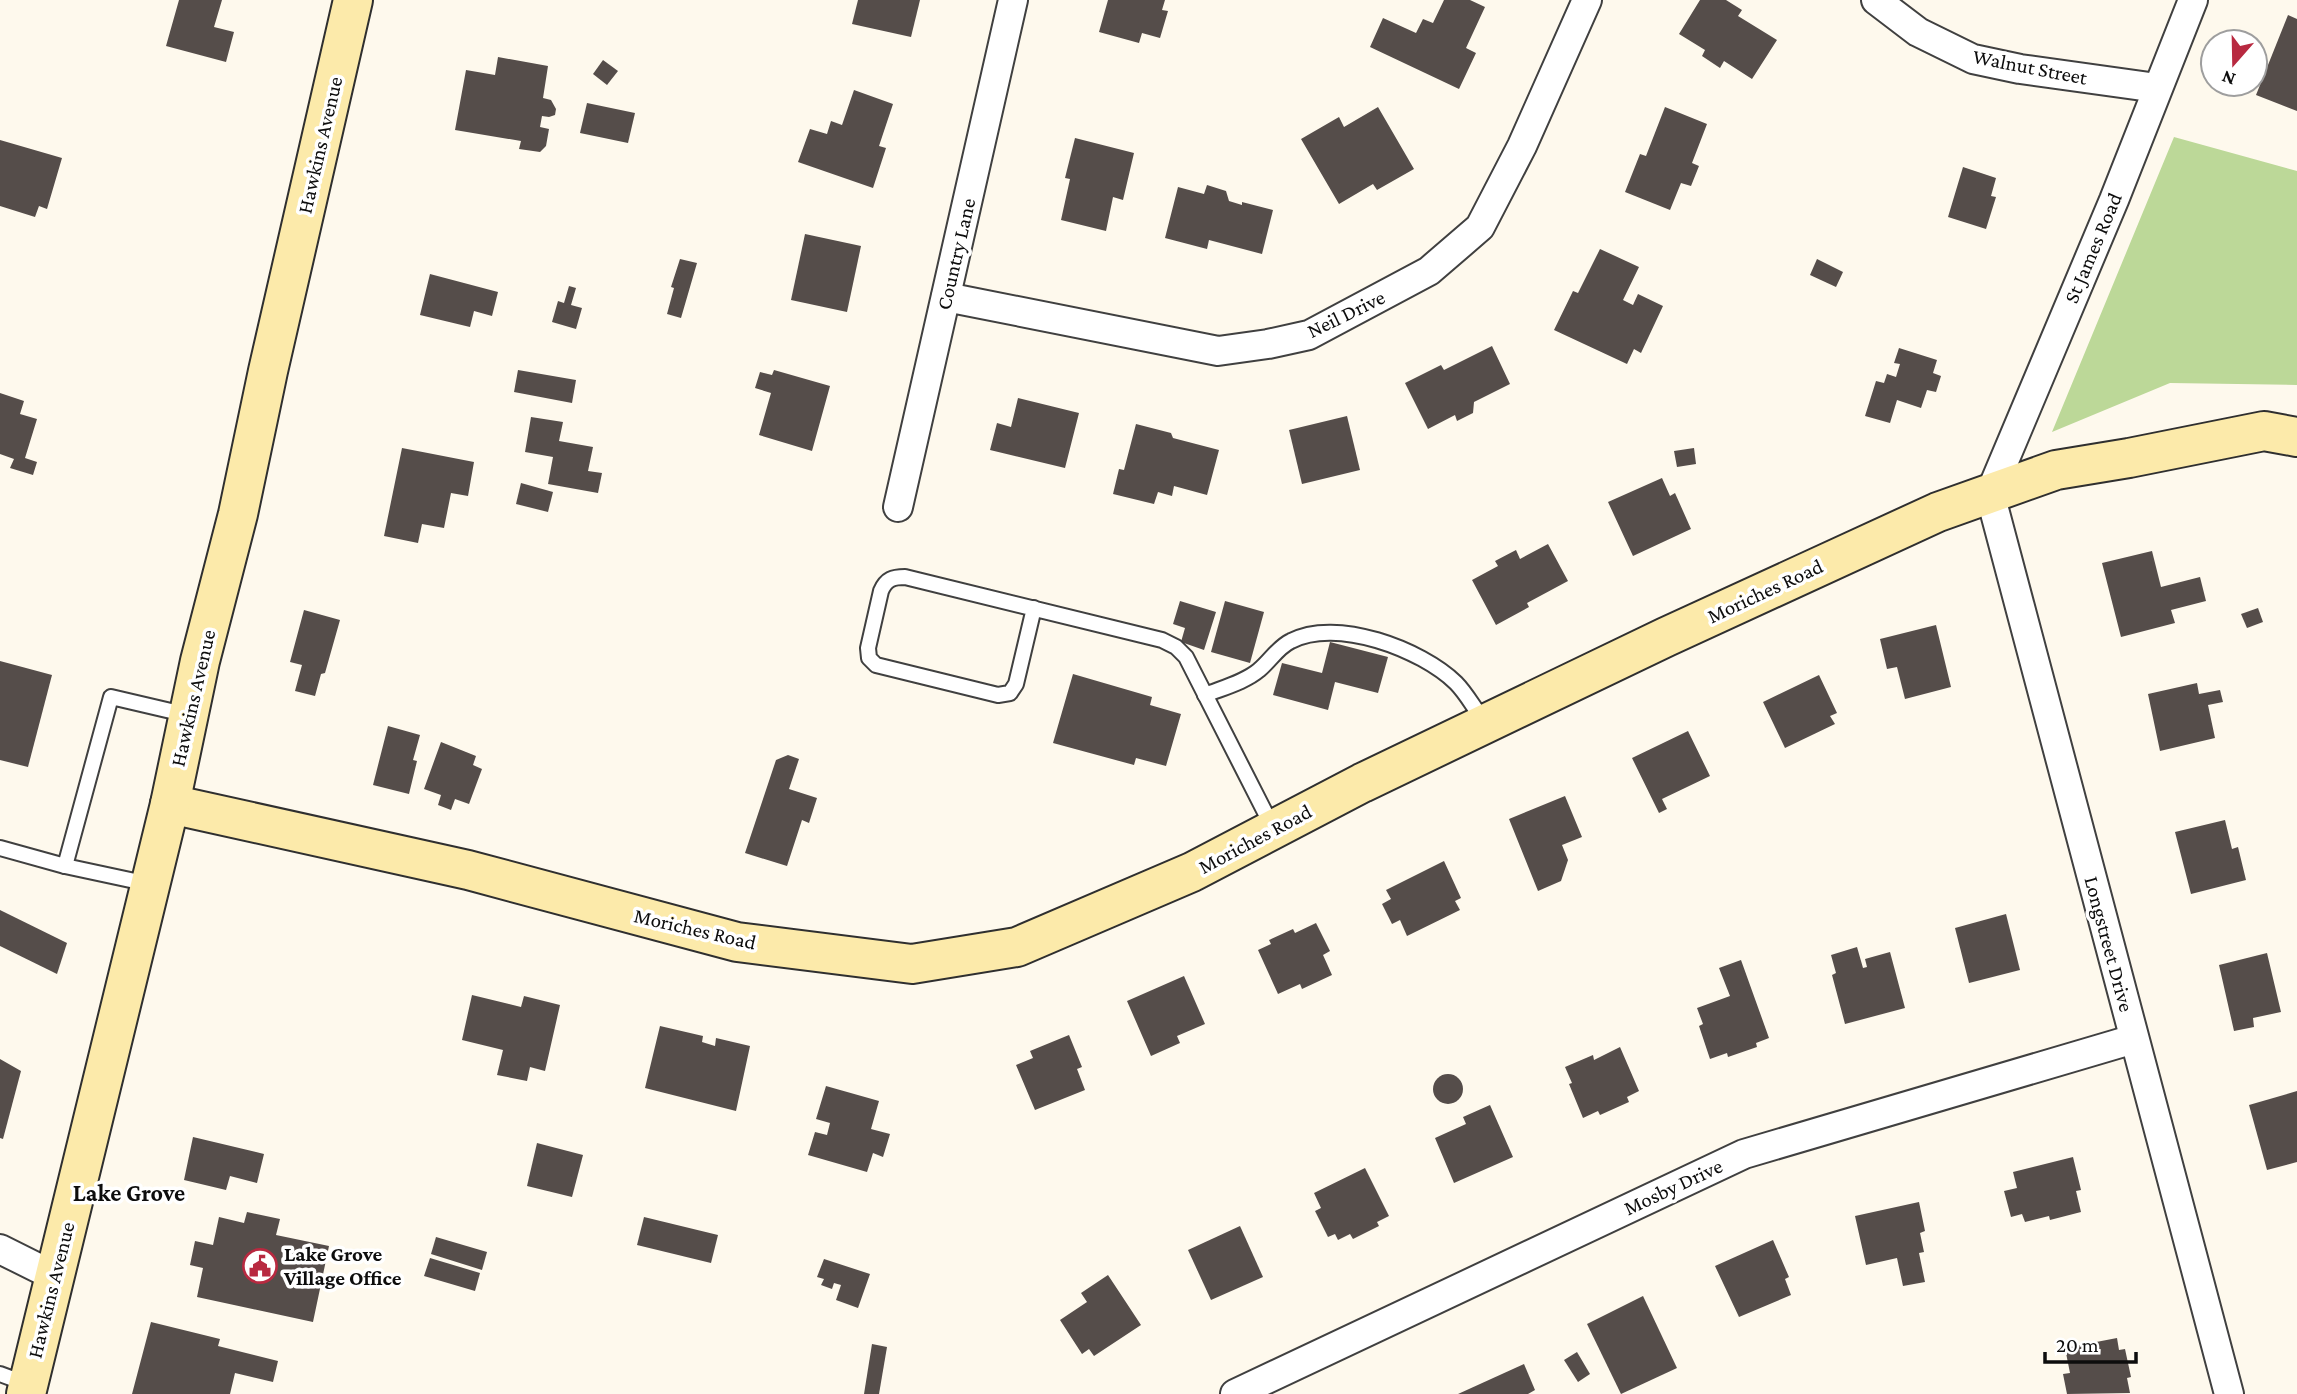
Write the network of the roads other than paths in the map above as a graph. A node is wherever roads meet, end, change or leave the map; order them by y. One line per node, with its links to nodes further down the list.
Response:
1 (353, 0): 13 (street, Hawkins Avenue)
2 (1013, 0): 7 (street, Country Lane)
3 (1587, 0): 7 (street, Neil Drive)
4 (1876, 0): 6 (street, Walnut Street)
5 (2193, 0): 6 (street, St James Road)
6 (2157, 88): 9 (street, St James Road)
7 (946, 297): 10 (street, Country Lane)
8 (2297, 437): 9 (street, Moriches Road)
9 (1990, 494): 14 (street, Moriches Road); 20 (street, Longstreet Drive)
10 (898, 507)
11 (1034, 608): 11 (lane); 12 (lane)
12 (1205, 695): 14 (lane); 16 (lane)
13 (188, 715): 15 (street, Hawkins Avenue); 18 (lane)
14 (1486, 723): 16 (street, Moriches Road)
15 (170, 804): 16 (street, Moriches Road); 19 (street, Hawkins Avenue)
16 (1273, 830)
17 (0, 848): 18 (lane)
18 (65, 866): 19 (lane)
19 (150, 884): 22 (street, Hawkins Avenue)
20 (2134, 1040): 24 (street, Mosby Drive); 25 (street, Longstreet Drive)
21 (0, 1249): 22 (street)
22 (54, 1276): 23 (street, Hawkins Avenue)
23 (18, 1384)
24 (1235, 1394)
25 (2229, 1394)

